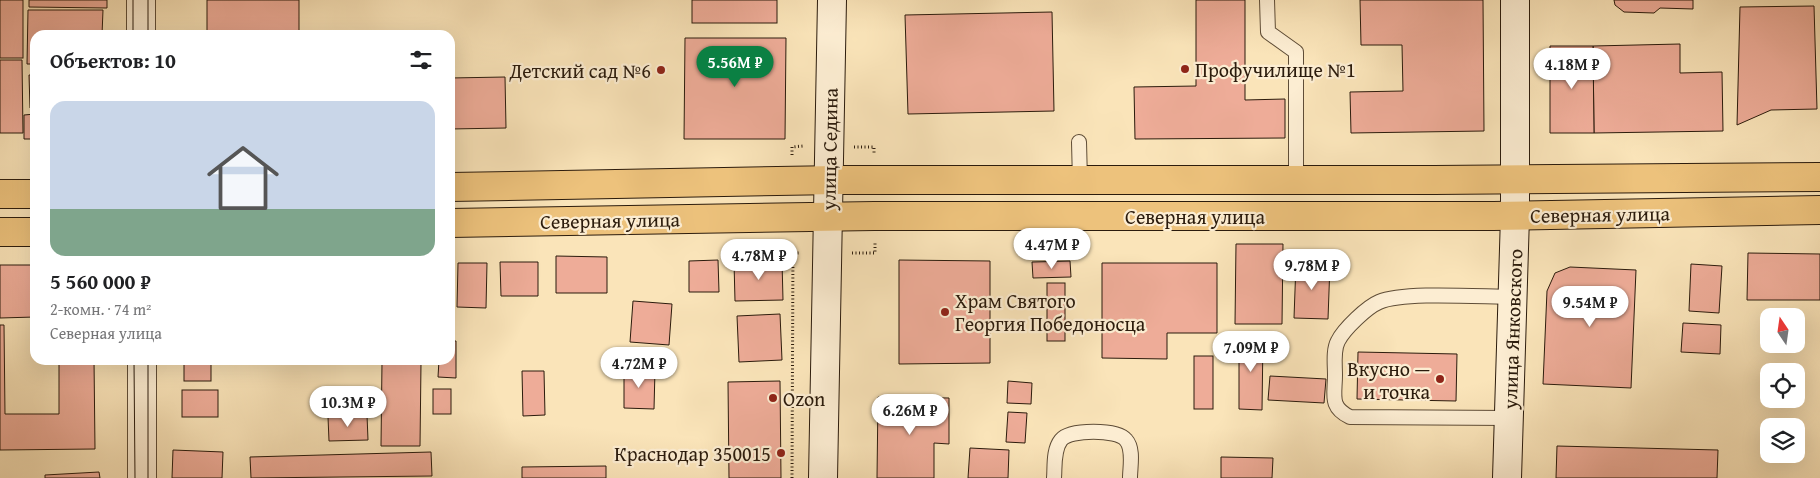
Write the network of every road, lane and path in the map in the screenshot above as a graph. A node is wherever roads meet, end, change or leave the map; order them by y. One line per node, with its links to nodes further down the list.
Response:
1 (141, 0): 5 (street)
2 (832, 0): 8 (street, улица Седина)
3 (1267, 0): 9 (lane)
4 (1515, 0): 10 (street, улица Янковского)
5 (141, 30)
6 (1079, 142): 11 (lane)
7 (1820, 176): 10 (main road, Северная улица)
8 (833, 180): 11 (main road, Северная улица); 12 (main road, Северная улица); 17 (street, улица Седина)
9 (1296, 180): 10 (main road, Северная улица); 11 (main road, Северная улица)
10 (1515, 180): 16 (street, улица Янковского)
11 (1080, 181)
12 (455, 187)
13 (0, 194): 14 (main road)
14 (30, 194)
15 (1820, 210): 16 (main road, Северная улица)
16 (1515, 216): 17 (main road, Северная улица); 22 (street, улица Янковского)
17 (833, 217): 18 (main road, Северная улица); 27 (street, улица Седина)
18 (455, 223)
19 (0, 232): 20 (main road)
20 (30, 232)
21 (794, 253): 26 (path)
22 (1513, 297): 24 (street, улица Янковского); 24 (lane)
23 (142, 365): 25 (street)
24 (1509, 418): 30 (street, улица Янковского)
25 (142, 478)
26 (792, 478)
27 (823, 478)
28 (1054, 478): 29 (lane)
29 (1130, 478)
30 (1507, 478)

